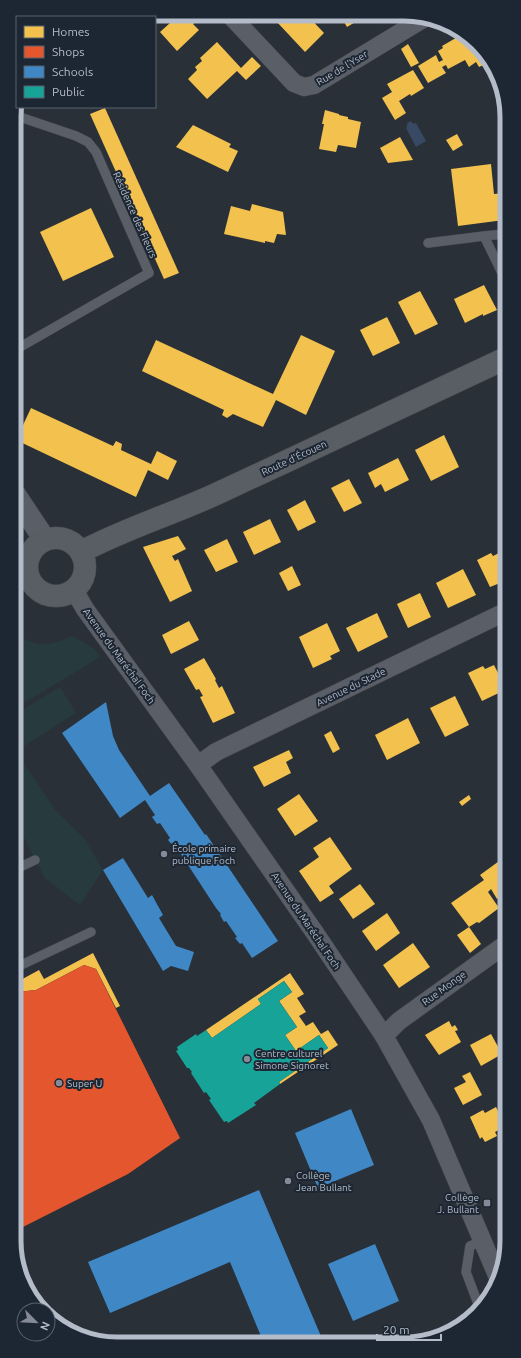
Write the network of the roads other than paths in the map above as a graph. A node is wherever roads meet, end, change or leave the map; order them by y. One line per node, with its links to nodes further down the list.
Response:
1 (236, 21): 2 (street, Rue de l'Yser)
2 (418, 22)
3 (21, 117): 8 (lane, Résidence des Fleurs)
4 (500, 234): 5 (lane)
5 (484, 236): 6 (lane); 7 (lane)
6 (428, 243)
7 (500, 269)
8 (21, 347)
9 (500, 361): 12 (main road, Route d'Écouen)
10 (21, 504): 11 (street)
11 (45, 540): 12 (main road); 13 (main road)
12 (81, 552): 14 (main road)
13 (22, 579): 14 (main road)
14 (74, 590): 16 (street, Avenue du Maréchal Foch)
15 (500, 614): 16 (street, Avenue du Stade)
16 (198, 765): 22 (street, Avenue du Maréchal Foch)
17 (35, 860): 18 (lane)
18 (21, 867)
19 (91, 932): 21 (lane)
20 (500, 948): 22 (street, Rue Monge)
21 (21, 965)
22 (384, 1036): 23 (street, Avenue du Maréchal Foch)
23 (482, 1241): 24 (street, Avenue du Maréchal Foch); 25 (lane)
24 (495, 1271)
25 (478, 1303)

